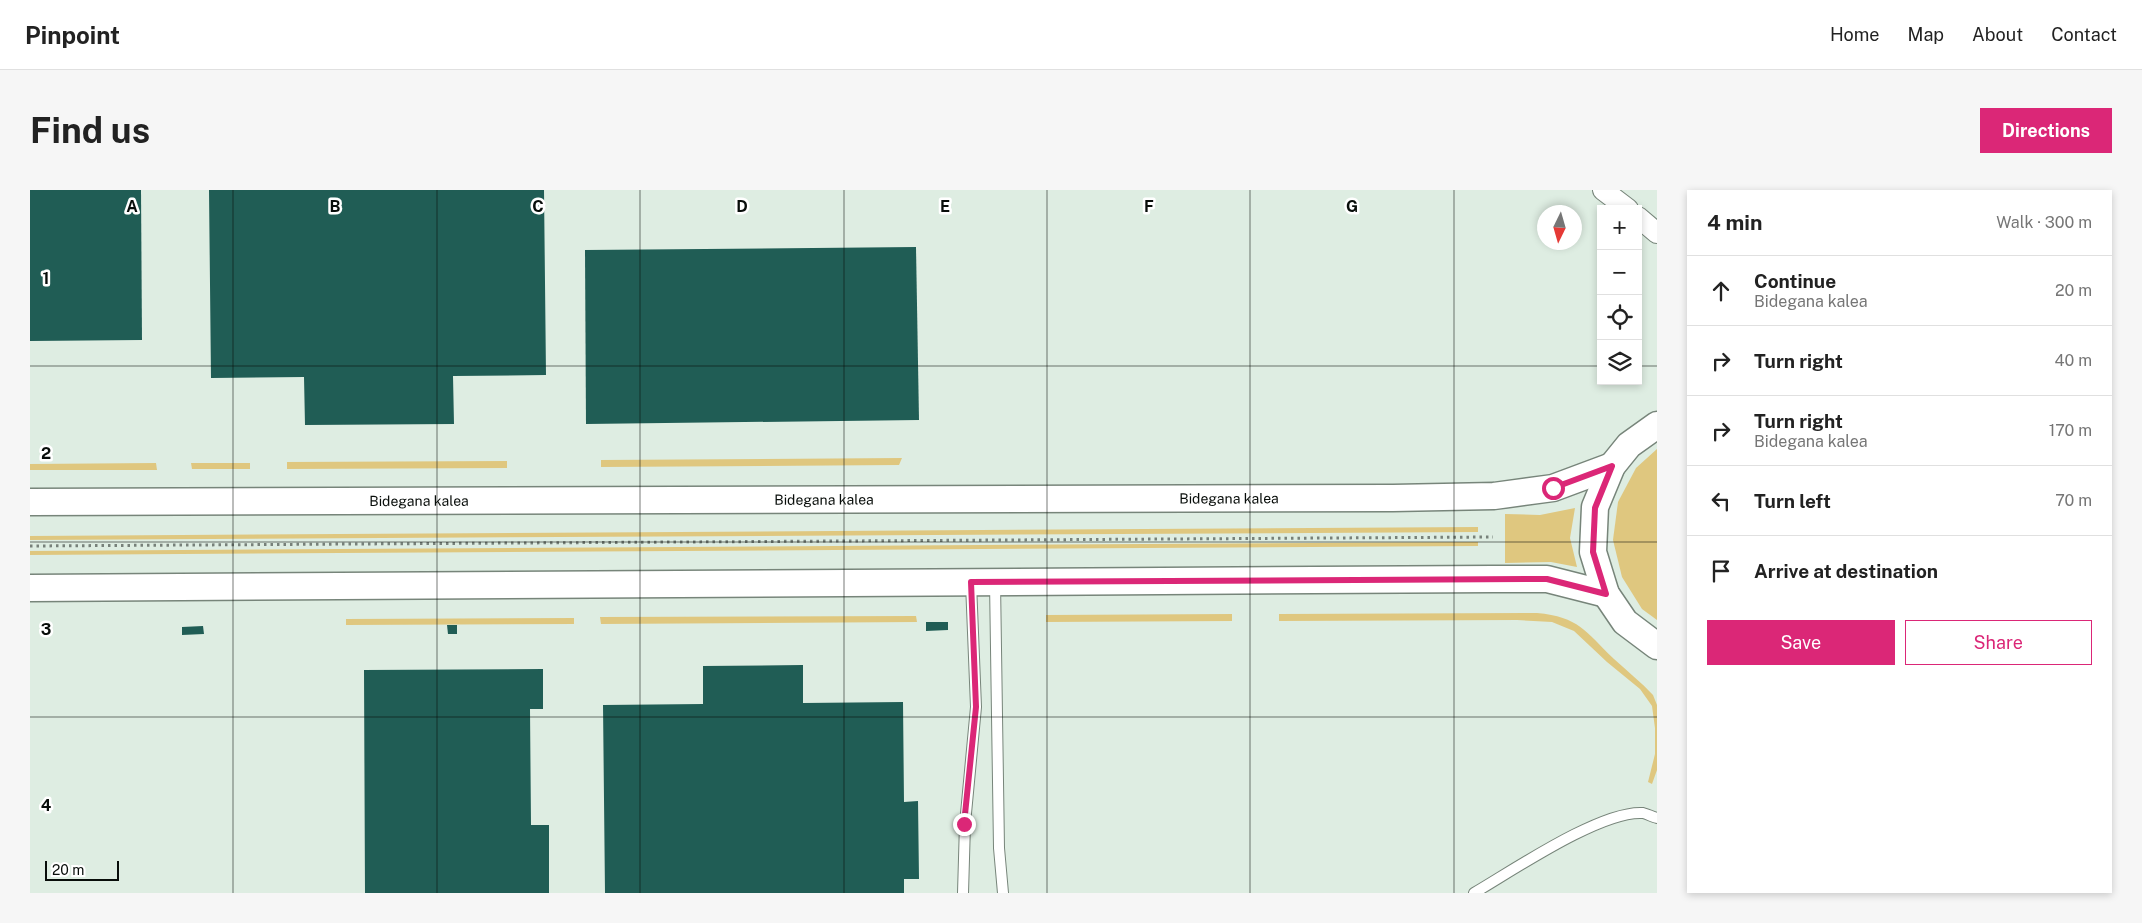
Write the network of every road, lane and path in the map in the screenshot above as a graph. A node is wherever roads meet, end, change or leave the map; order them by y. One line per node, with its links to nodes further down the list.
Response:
1 (1603, 190): 2 (street)
2 (1623, 205)
3 (1642, 220): 4 (street)
4 (1657, 233)
5 (1655, 425): 6 (street)
6 (1612, 466): 7 (street, Bidegana kalea); 12 (street)
7 (30, 502)
8 (1494, 538): 9 (path)
9 (30, 546)
10 (983, 582): 11 (street); 12 (street); 15 (lane); 16 (lane)
11 (30, 588)
12 (1606, 594): 13 (street)
13 (1657, 646)
14 (1657, 818): 17 (lane)
15 (963, 893)
16 (1003, 893)
17 (1474, 893)

